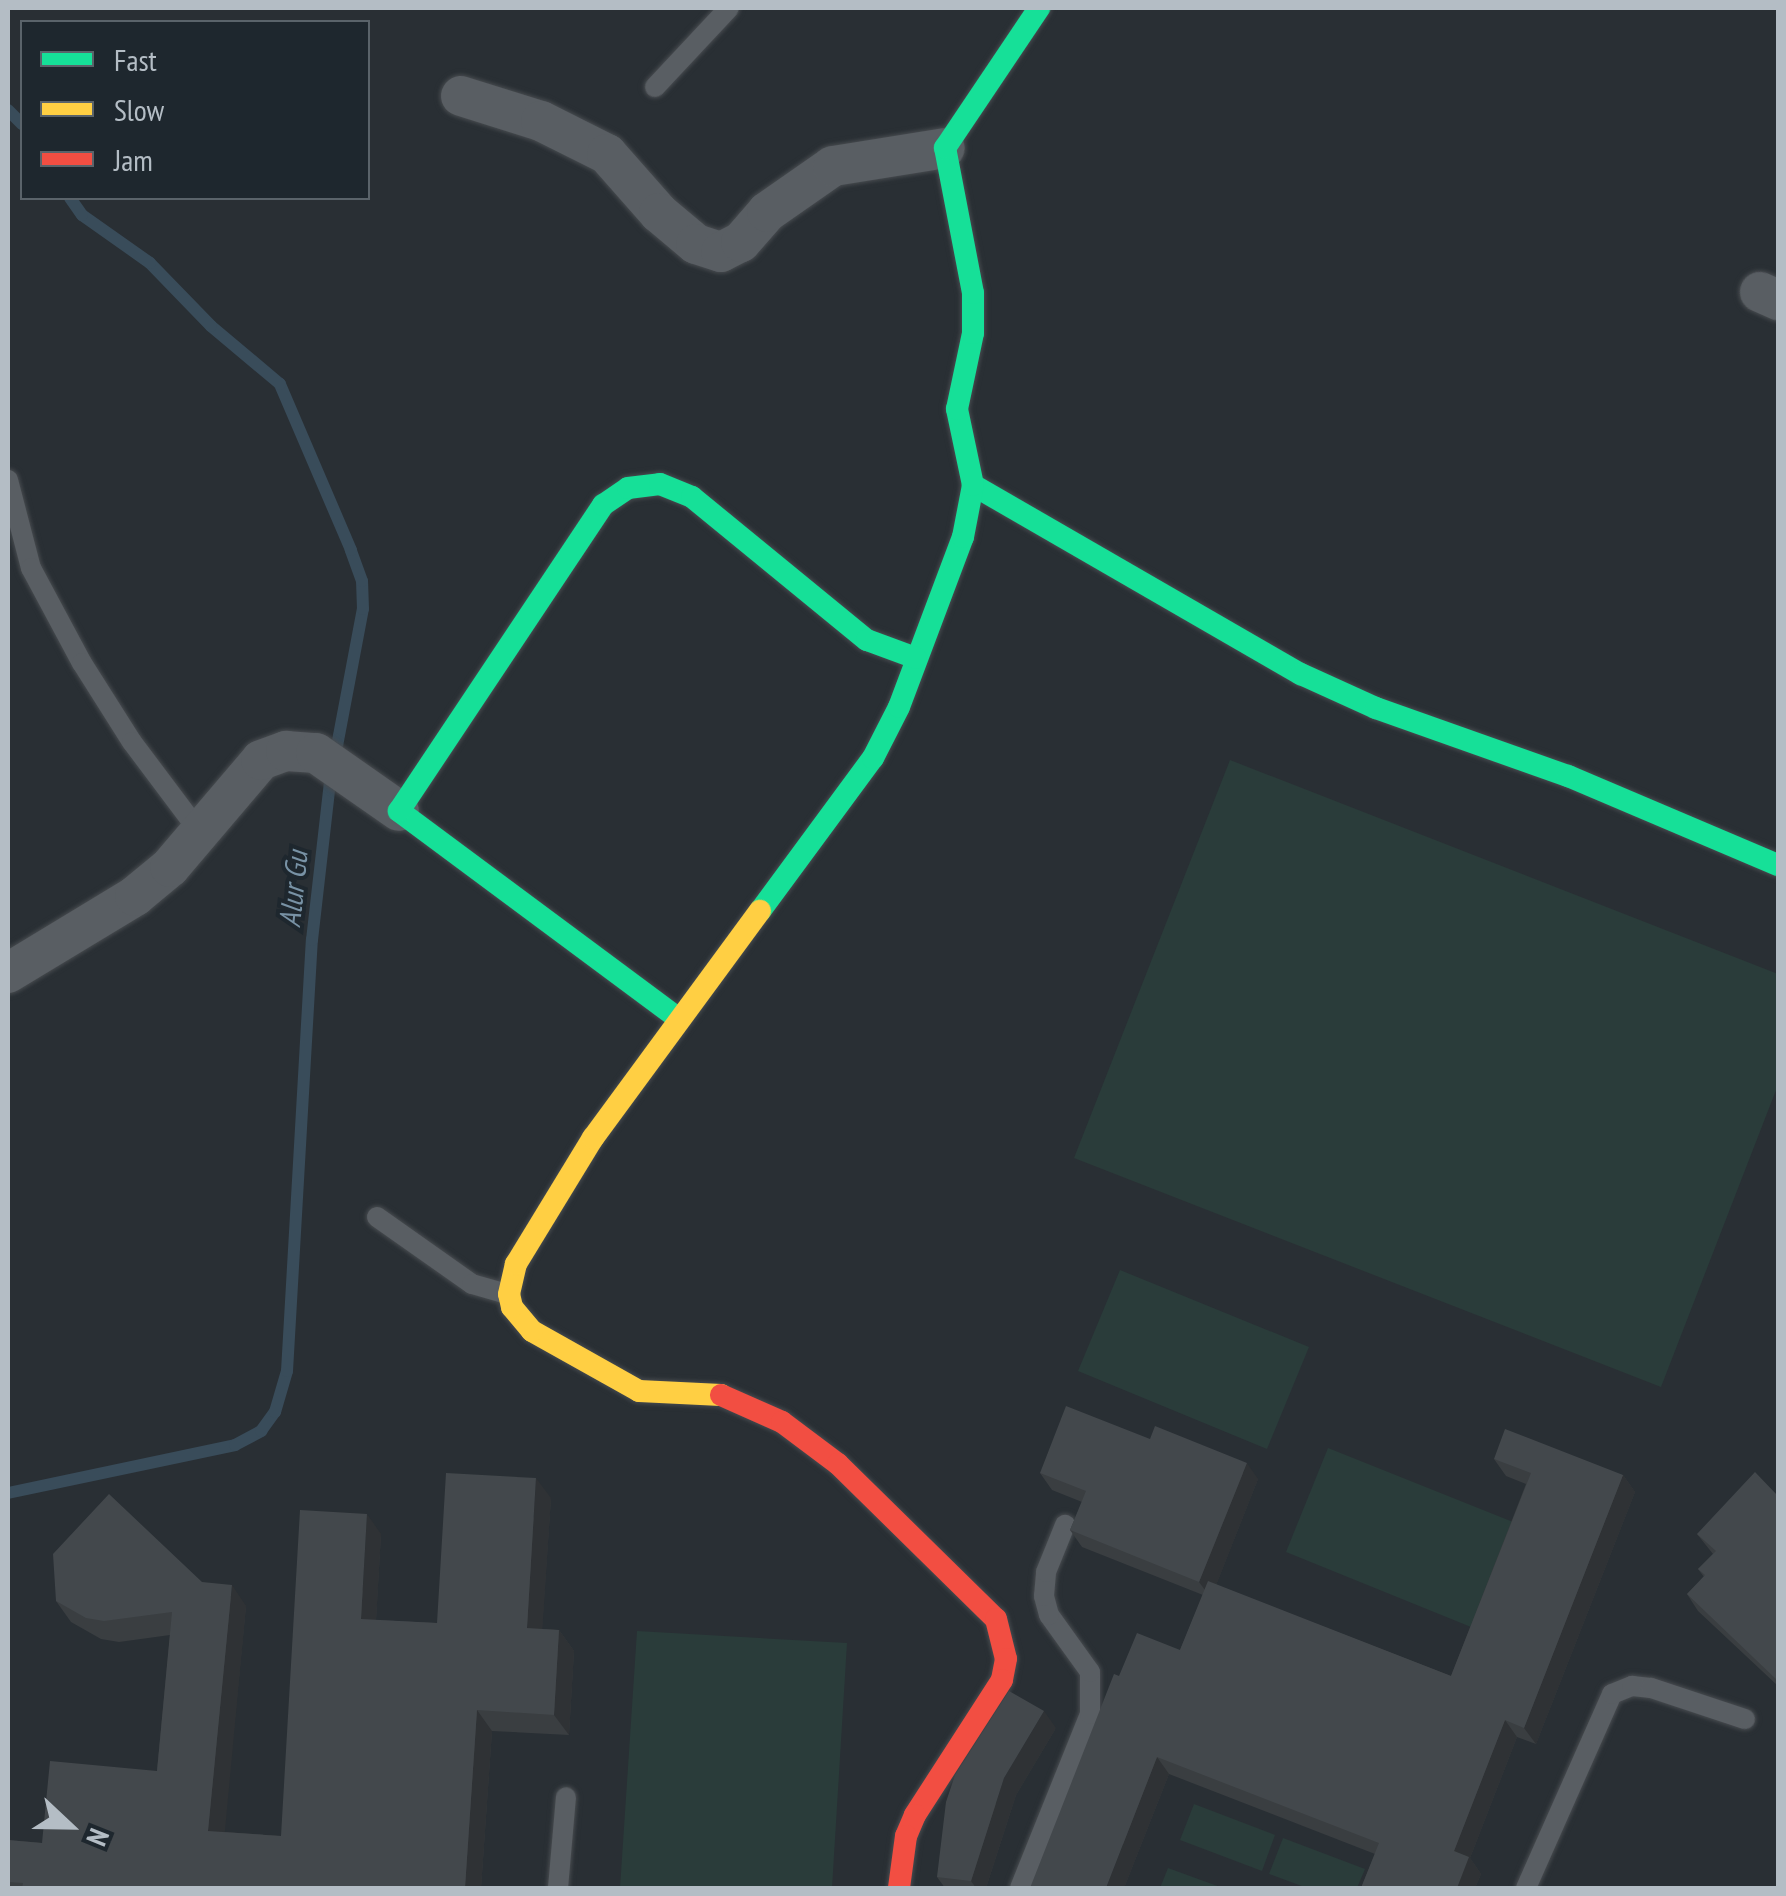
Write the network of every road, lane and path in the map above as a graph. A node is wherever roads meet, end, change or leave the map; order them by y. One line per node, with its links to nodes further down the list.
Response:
1 (729, 8): 3 (lane)
2 (1039, 8): 5 (street)
3 (655, 86)
4 (461, 96): 5 (street)
5 (945, 148): 7 (street)
6 (8, 480): 10 (lane)
7 (973, 485): 8 (street); 11 (street)
8 (916, 658): 9 (street); 13 (street)
9 (399, 811): 10 (street); 13 (street)
10 (198, 830): 12 (street)
11 (1778, 865)
12 (8, 973)
13 (680, 1019): 15 (street)
14 (377, 1217): 15 (lane)
15 (508, 1294): 20 (street)
16 (1065, 1525): 21 (lane)
17 (1745, 1719): 22 (lane)
18 (566, 1797): 19 (lane)
19 (558, 1888)
20 (899, 1888)
21 (1020, 1888)
22 (1526, 1888)

